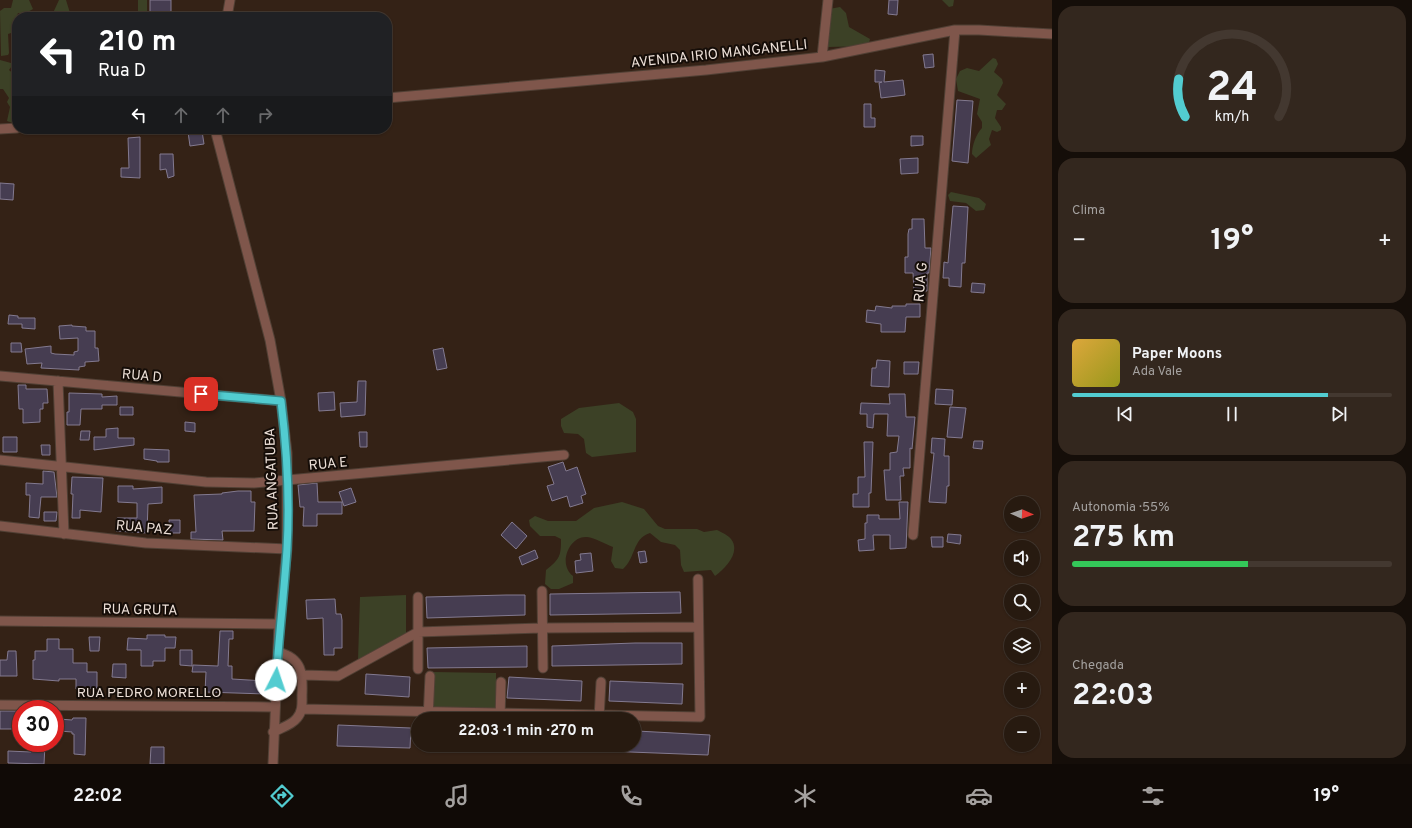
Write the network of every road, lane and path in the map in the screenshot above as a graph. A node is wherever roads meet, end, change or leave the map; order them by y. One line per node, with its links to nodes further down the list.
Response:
1 (230, 0): 3 (street)
2 (828, 0): 6 (street)
3 (228, 12)
4 (955, 30): 5 (street, AVENIDA IRIO MANGANELLI); 6 (street, AVENIDA IRIO MANGANELLI); 20 (street, RUA G)
5 (1052, 34)
6 (822, 57): 7 (street, AVENIDA IRIO MANGANELLI)
7 (392, 98)
8 (12, 128): 9 (street)
9 (0, 129)
10 (216, 134): 13 (street, RUA ANGATUBA)
11 (0, 376): 12 (street, RUA D)
12 (58, 381): 13 (street, RUA D); 16 (street)
13 (281, 401): 17 (street, RUA ANGATUBA)
14 (564, 455): 17 (street, RUA E)
15 (0, 460): 16 (street, RUA E)
16 (62, 468): 17 (street, RUA E); 19 (street)
17 (288, 482): 21 (street, RUA ANGATUBA)
18 (0, 526): 19 (street, RUA PAZ)
19 (64, 534): 21 (street, RUA PAZ)
20 (913, 535)
21 (287, 549): 26 (street, RUA ANGATUBA)
22 (698, 579): 27 (street)
23 (542, 591): 28 (street)
24 (418, 597): 29 (street)
25 (0, 621): 26 (street, RUA GRUTA)
26 (279, 624): 30 (street, RUA ANGATUBA)
27 (698, 626): 28 (street); 44 (street)
28 (542, 628): 29 (street); 31 (street)
29 (418, 632): 32 (street); 33 (street)
30 (278, 652): 33 (street); 38 (street, RUA ANGATUBA)
31 (543, 668)
32 (418, 669)
33 (303, 675): 39 (street)
34 (430, 676): 40 (street)
35 (501, 682): 41 (street)
36 (601, 682): 42 (street)
37 (0, 705): 38 (street, RUA PEDRO MORELLO)
38 (274, 707): 45 (street, RUA ANGATUBA)
39 (302, 709): 43 (street); 45 (street)
40 (428, 712)
41 (500, 712)
42 (599, 712)
43 (411, 714)
44 (641, 716)
45 (273, 732): 46 (street, RUA ANGATUBA)
46 (273, 764)

